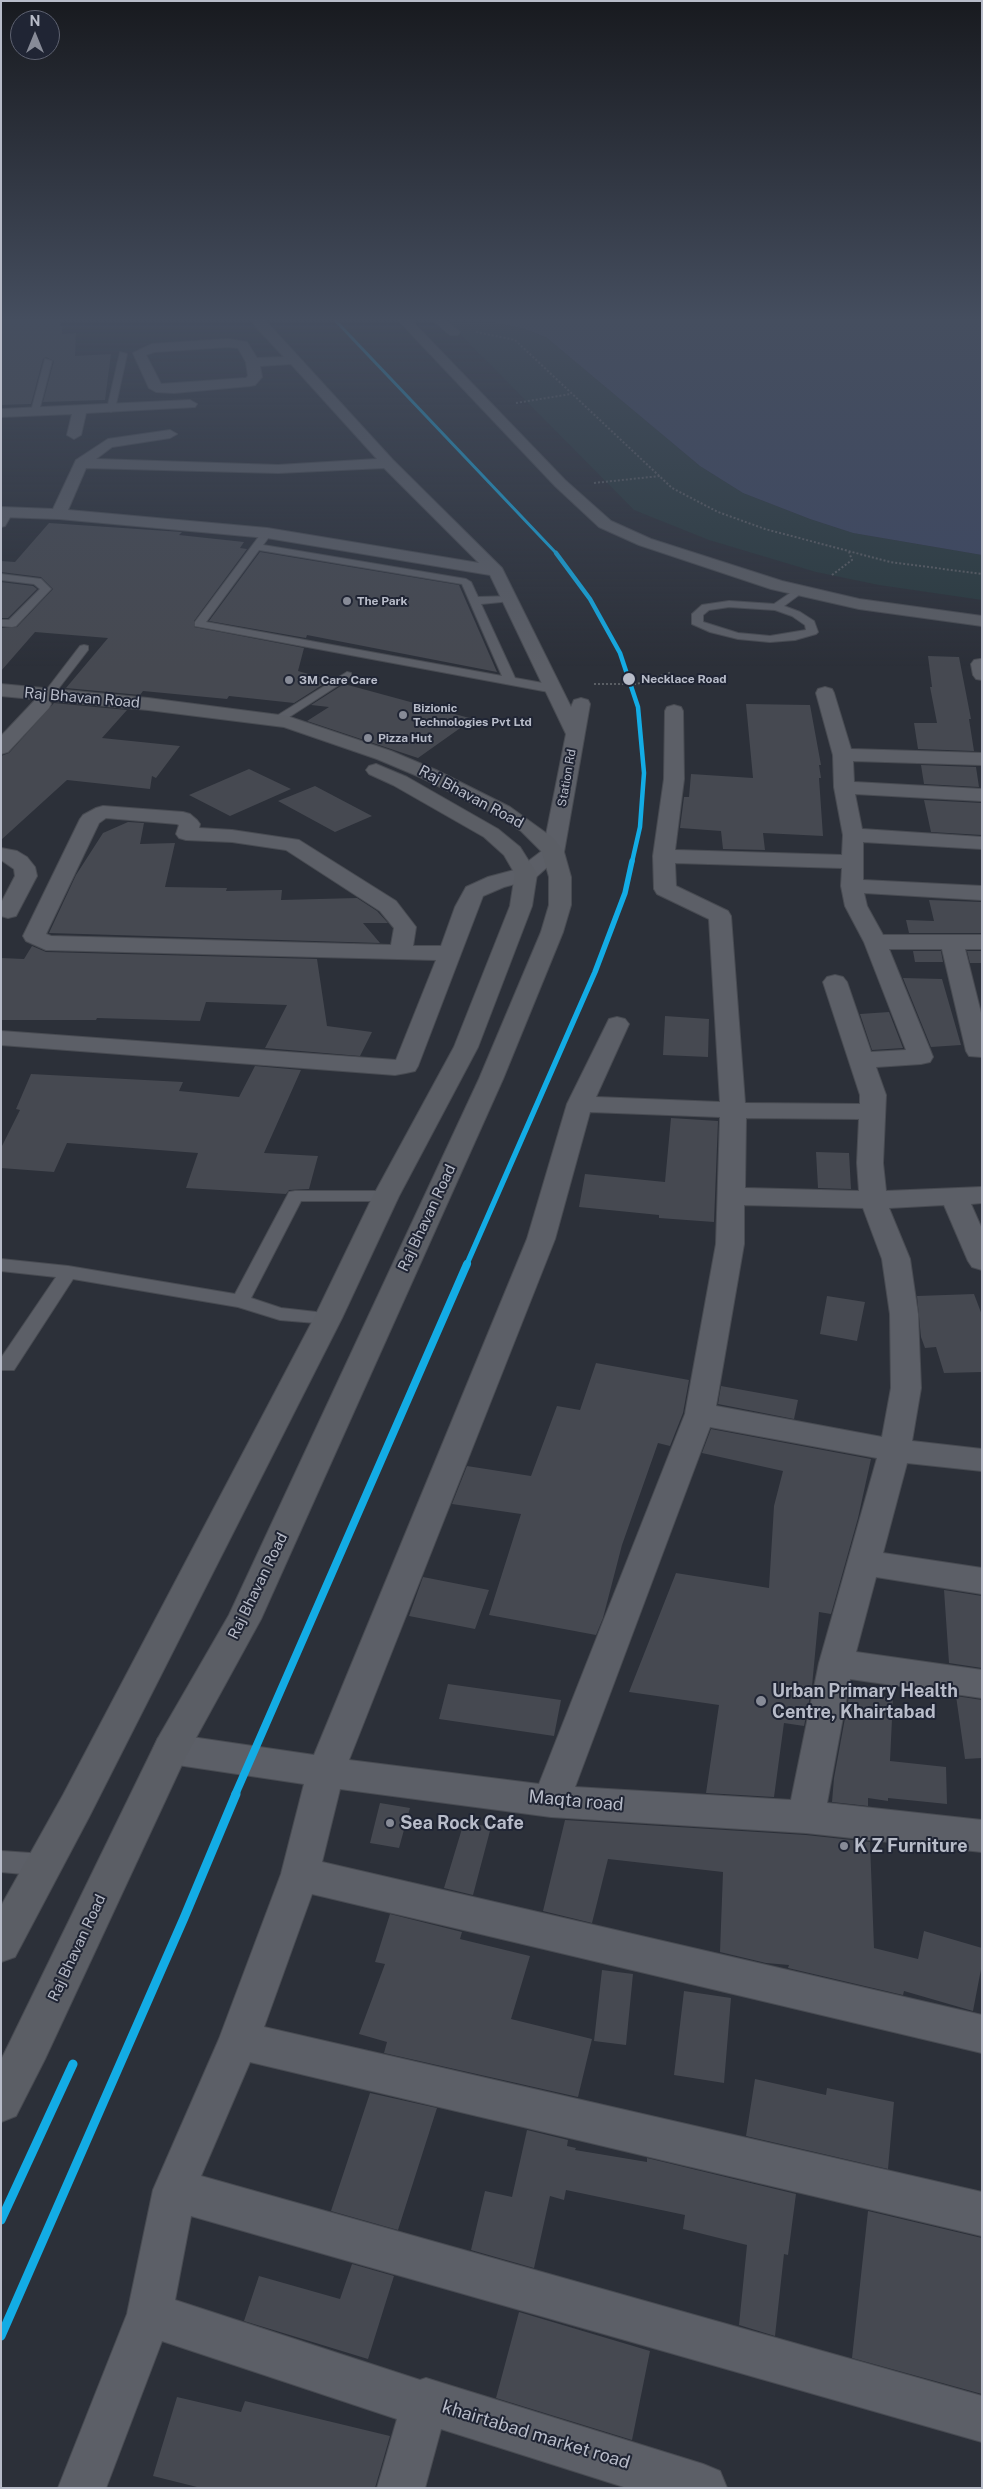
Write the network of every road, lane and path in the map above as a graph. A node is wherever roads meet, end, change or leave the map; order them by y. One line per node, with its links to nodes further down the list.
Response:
1 (162, 435): 5 (street)
2 (363, 435): 6 (street)
3 (522, 435): 9 (main road)
4 (616, 435): 7 (path)
5 (81, 463): 6 (street); 10 (street)
6 (388, 463): 16 (street)
7 (660, 476): 8 (path); 15 (path)
8 (590, 486): 9 (main road)
9 (568, 490): 20 (main road)
10 (59, 514): 11 (street); 13 (street)
11 (3, 516)
12 (626, 517): 19 (main road)
13 (267, 533): 14 (lane); 16 (street)
14 (257, 547): 22 (lane); 30 (lane)
15 (849, 552): 17 (path); 19 (path)
16 (496, 571): 21 (street)
17 (982, 574)
18 (1, 577): 26 (lane)
19 (823, 581): 24 (main road)
20 (799, 590): 23 (lane); 25 (main road)
21 (511, 598): 22 (lane); 32 (street)
22 (474, 601): 30 (lane)
23 (776, 607): 23 (lane)
24 (982, 609)
25 (982, 621)
26 (1, 623)
27 (84, 648): 35 (lane)
28 (672, 672): 31 (path)
29 (347, 674): 39 (lane)
30 (510, 680): 32 (lane)
31 (591, 684)
32 (554, 688): 40 (street)
33 (1, 690): 35 (main road, Raj Bhavan Road)
34 (825, 693): 42 (street)
35 (45, 699): 36 (main road, Raj Bhavan Road); 39 (main road, Raj Bhavan Road); 41 (street); 52 (main road, Raj Bhavan Road)
36 (1, 700)
37 (581, 704): 40 (street, Station Rd)
38 (674, 711): 50 (street)
39 (276, 720): 48 (main road, Raj Bhavan Road)
40 (575, 734): 48 (street, Station Rd)
41 (1, 748)
42 (843, 755): 43 (street); 44 (street)
43 (982, 759)
44 (844, 787): 45 (street); 46 (street)
45 (982, 795)
46 (853, 835): 47 (street); 51 (street)
47 (982, 843)
48 (553, 852): 52 (street); 87 (main road, Raj Bhavan Road)
49 (1, 854): 55 (street)
50 (664, 856): 51 (street); 67 (street)
51 (853, 862): 53 (street)
52 (526, 874): 60 (street); 70 (main road)
53 (852, 886): 54 (street); 56 (street)
54 (982, 893)
55 (8, 910)
56 (875, 942): 57 (street); 65 (street)
57 (952, 942): 58 (street); 63 (street)
58 (982, 942)
59 (401, 952): 59 (street); 60 (street)
60 (450, 954): 64 (street)
61 (835, 982): 65 (street)
62 (617, 1024): 66 (street)
63 (978, 1036)
64 (1, 1038)
65 (861, 1060): 68 (street)
66 (580, 1104): 67 (street); 88 (street)
67 (733, 1110): 68 (street); 71 (street)
68 (872, 1112): 73 (street)
69 (982, 1195): 72 (street)
70 (386, 1196): 77 (lane); 78 (main road)
71 (731, 1196): 73 (street); 80 (street)
72 (954, 1196): 73 (street); 74 (street)
73 (873, 1200): 81 (street)
74 (982, 1261)
75 (1, 1265): 76 (lane)
76 (68, 1272): 77 (lane); 79 (lane)
77 (240, 1301): 78 (lane)
78 (328, 1318): 93 (main road)
79 (1, 1364)
80 (700, 1414): 81 (street); 89 (street)
81 (895, 1450): 82 (street); 83 (street)
82 (982, 1460)
83 (864, 1563): 84 (street); 85 (street)
84 (982, 1581)
85 (836, 1663): 86 (street); 90 (street)
86 (982, 1684)
87 (171, 1749): 88 (street, Maqta road); 98 (main road, Raj Bhavan Road)
88 (326, 1770): 89 (street, Maqta road); 94 (street)
89 (551, 1801): 90 (street, Maqta road)
90 (806, 1817): 91 (street, Maqta road)
91 (982, 1836)
92 (1, 1861): 93 (lane)
93 (45, 1865): 95 (main road)
94 (300, 1874): 96 (street); 97 (street)
95 (1, 1944)
96 (982, 2034)
97 (239, 2040): 99 (street); 100 (street)
98 (1, 2102)
99 (174, 2190): 101 (street); 103 (street)
100 (982, 2214)
101 (150, 2314): 102 (street); 104 (street)
102 (424, 2405): 105 (street, khairtabad market road); 106 (street, khairtabad market road)
103 (982, 2420)
104 (82, 2488)
105 (401, 2488)
106 (703, 2488)

